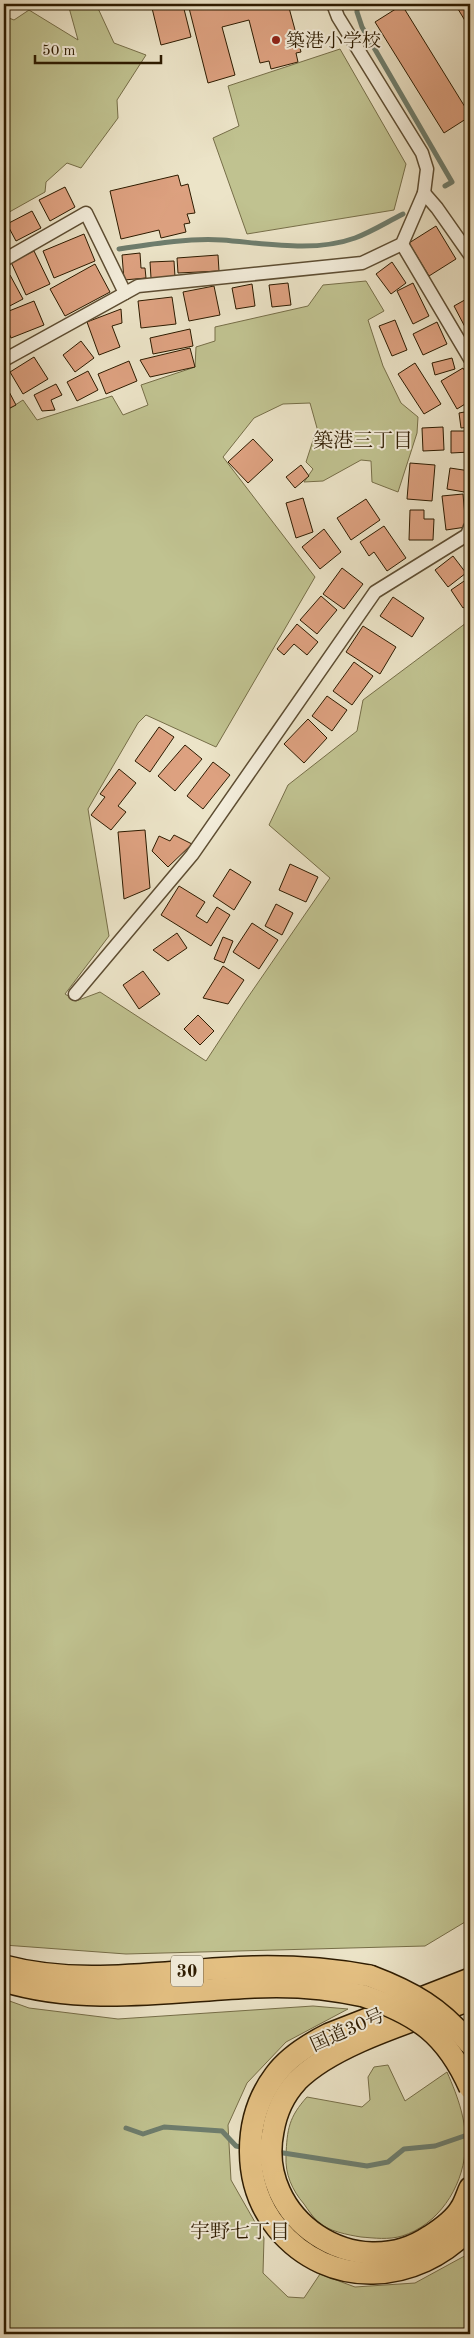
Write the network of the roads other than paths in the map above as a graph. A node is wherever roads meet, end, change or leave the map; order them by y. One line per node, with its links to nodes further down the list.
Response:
1 (333, 4): 2 (street)
2 (424, 193): 3 (street); 4 (street)
3 (402, 244): 6 (street); 7 (street)
4 (470, 255)
5 (4, 260): 6 (street)
6 (125, 293): 8 (street)
7 (470, 359)
8 (4, 360)
9 (470, 527): 10 (street)
10 (75, 994)
11 (4, 1966): 14 (highway, 国道30号 / 30)
12 (470, 1979): 19 (highway, 国道30号)
13 (4, 1981): 14 (highway, 国道30号 / 30)
14 (367, 1986): 16 (highway, 国道30号 / 30, bridge); 17 (highway, 国道30号 / 30, bridge)
15 (470, 2000): 19 (highway, 国道30号)
16 (470, 2044)
17 (470, 2088)
18 (470, 2188): 19 (highway, 国道30号)
19 (457, 2232)

